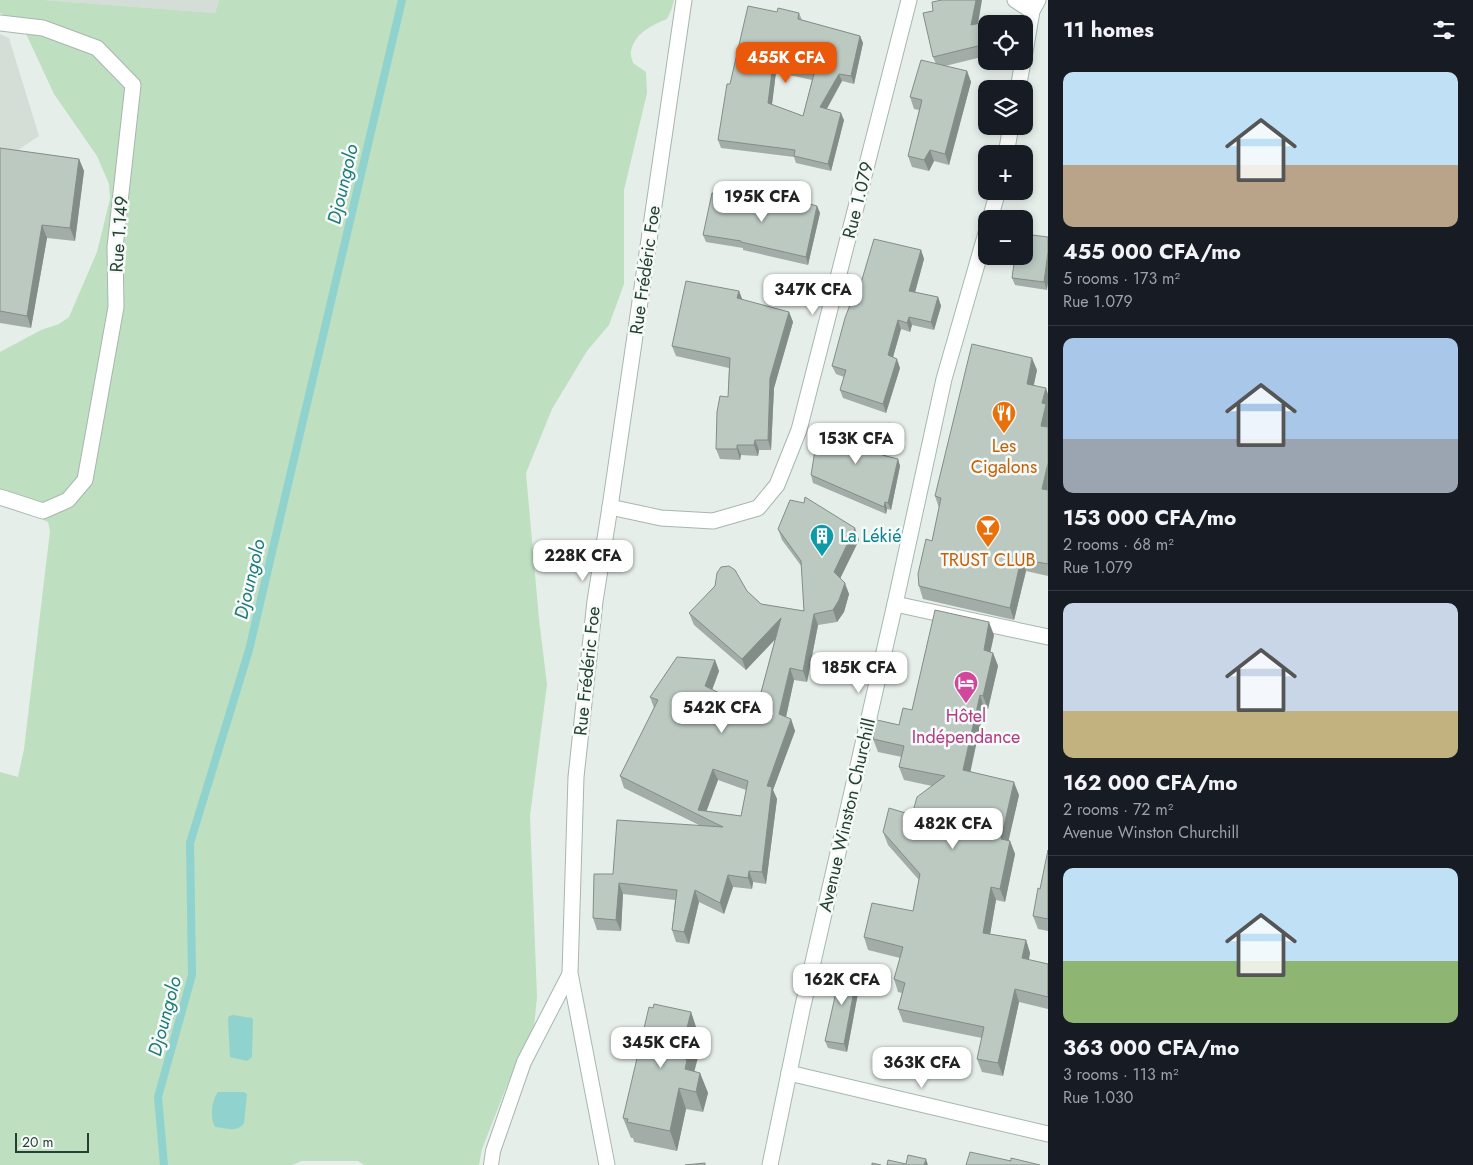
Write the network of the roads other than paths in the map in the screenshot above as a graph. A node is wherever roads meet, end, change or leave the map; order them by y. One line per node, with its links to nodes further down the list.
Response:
1 (684, 0): 9 (street, Rue Frédéric Foe)
2 (909, 0): 9 (street, Rue 1.079)
3 (1014, 0): 4 (street)
4 (1036, 6): 5 (street)
5 (1033, 18)
6 (0, 23): 8 (street, Rue 1.149)
7 (978, 261): 10 (street, Avenue Winston Churchill)
8 (0, 498)
9 (610, 506): 12 (street, Rue Frédéric Foe)
10 (896, 604): 11 (street); 13 (street, Avenue Winston Churchill)
11 (1048, 637)
12 (570, 973): 15 (lane); 16 (street, Rue Frédéric Foe)
13 (789, 1073): 14 (street); 17 (street, Avenue Winston Churchill)
14 (1048, 1134)
15 (491, 1165)
16 (607, 1165)
17 (770, 1165)

